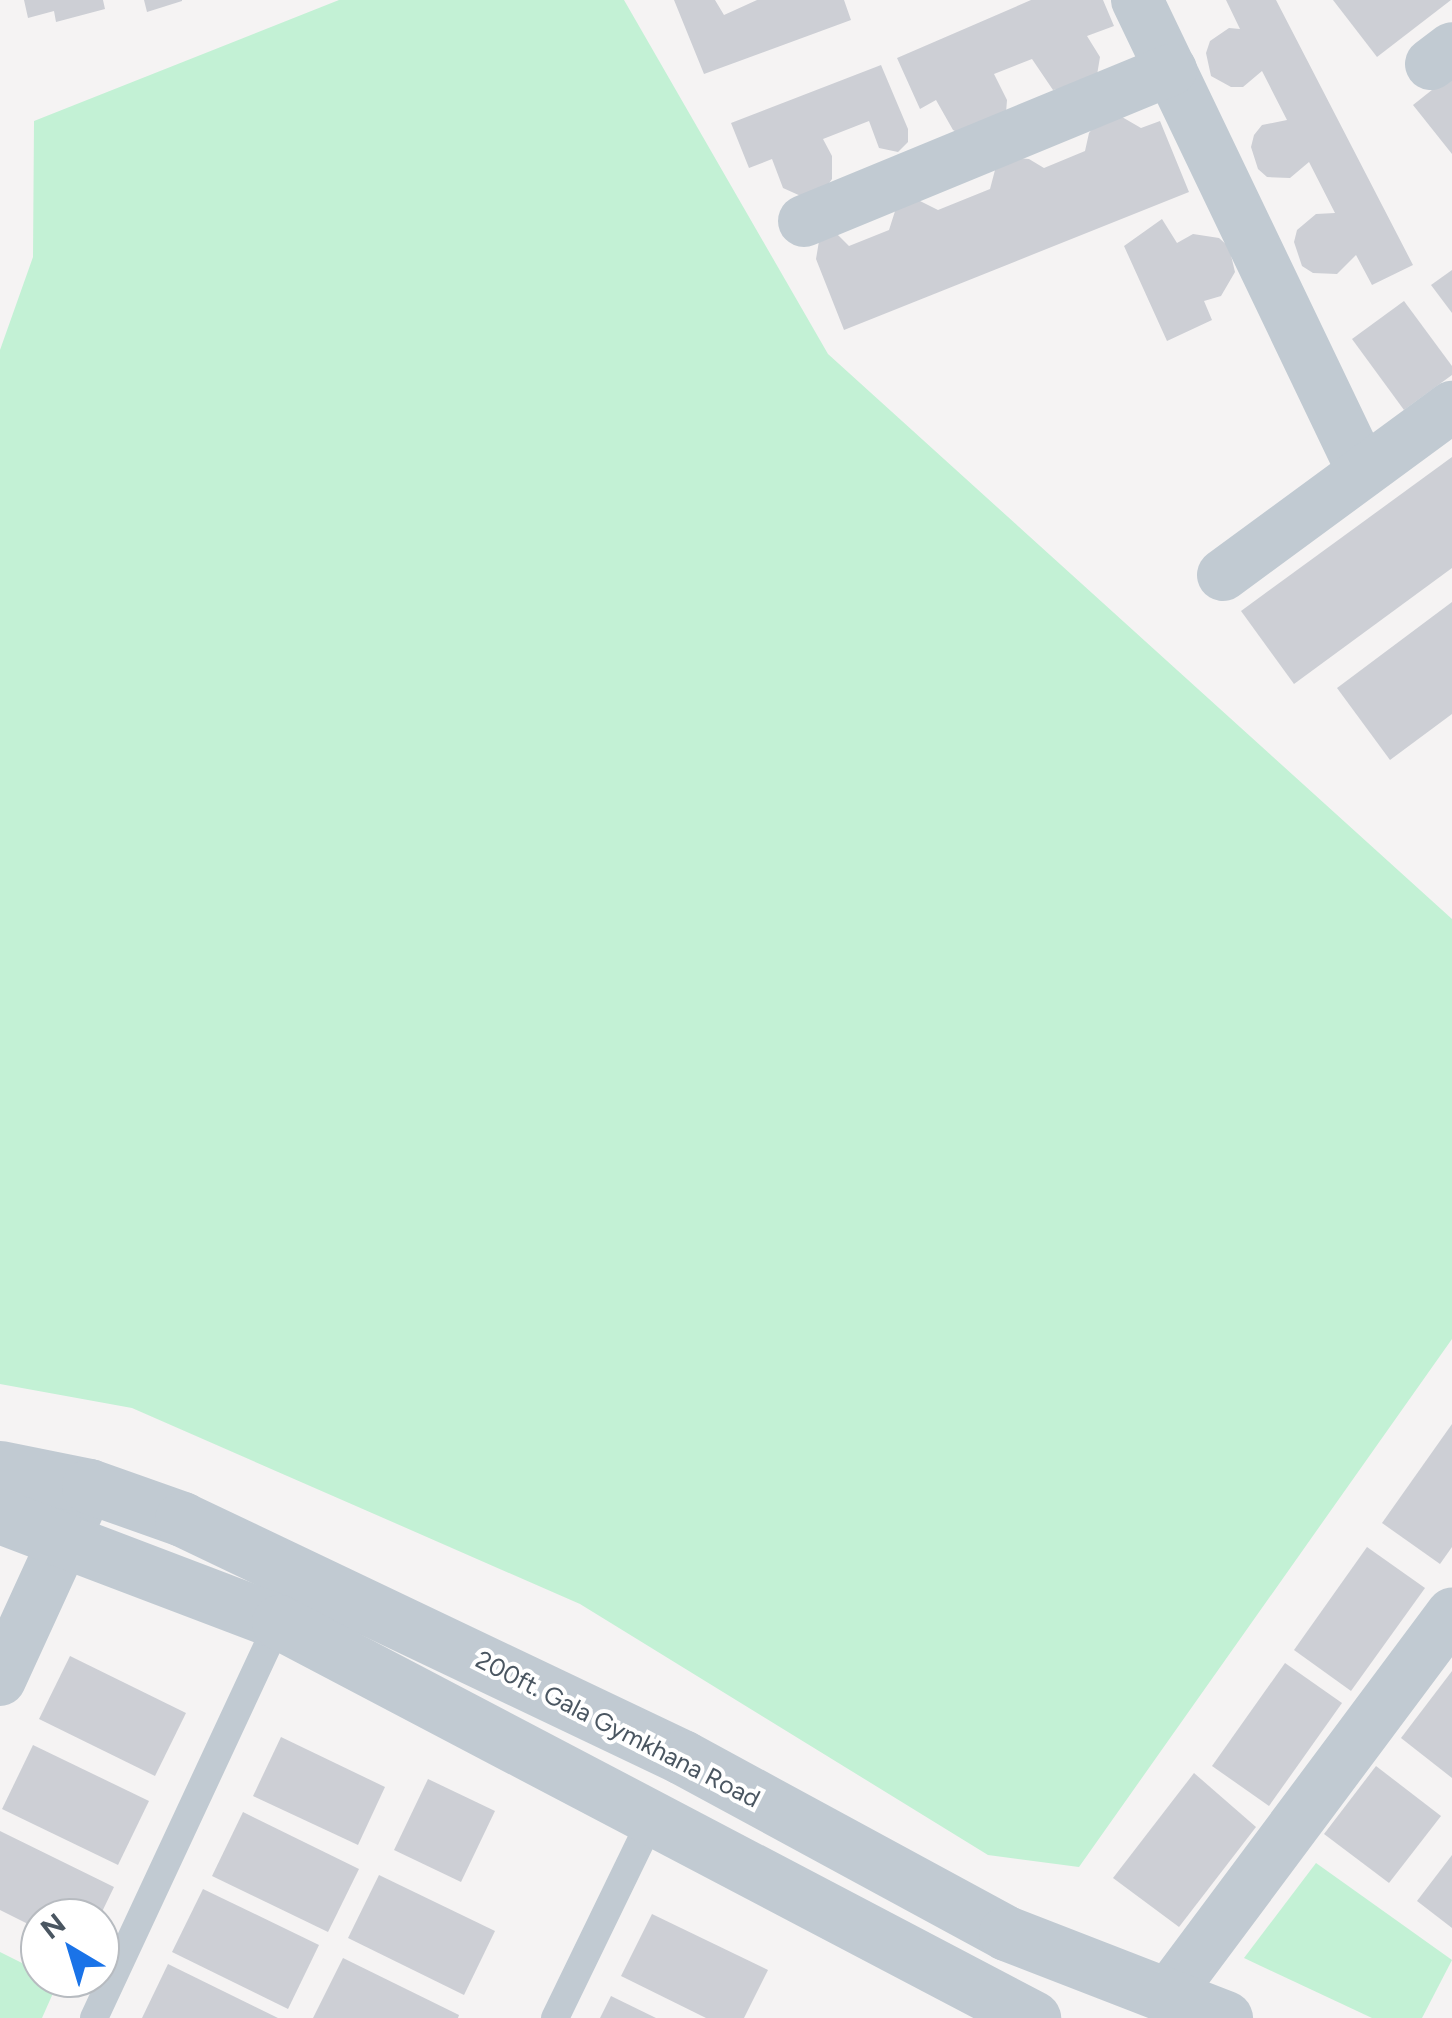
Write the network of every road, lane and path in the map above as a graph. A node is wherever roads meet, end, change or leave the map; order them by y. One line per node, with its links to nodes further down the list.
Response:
1 (1137, 0): 2 (street)
2 (1170, 70): 3 (street); 5 (street)
3 (804, 221)
4 (1452, 407): 5 (street)
5 (1363, 472): 6 (street)
6 (1223, 576)
7 (0, 1468): 8 (street, 200ft. Gala Gymkhana Road)
8 (89, 1486): 10 (street); 15 (street, 200ft. Gala Gymkhana Road)
9 (0, 1516): 10 (street)
10 (66, 1538): 12 (street); 13 (street)
11 (1452, 1612): 15 (street)
12 (279, 1622): 14 (street); 17 (lane)
13 (0, 1680)
14 (653, 1816): 16 (street); 18 (lane)
15 (1167, 1996): 19 (street, 200ft. Gala Gymkhana Road)
16 (1005, 2011)
17 (94, 2018)
18 (555, 2018)
19 (1225, 2018)

